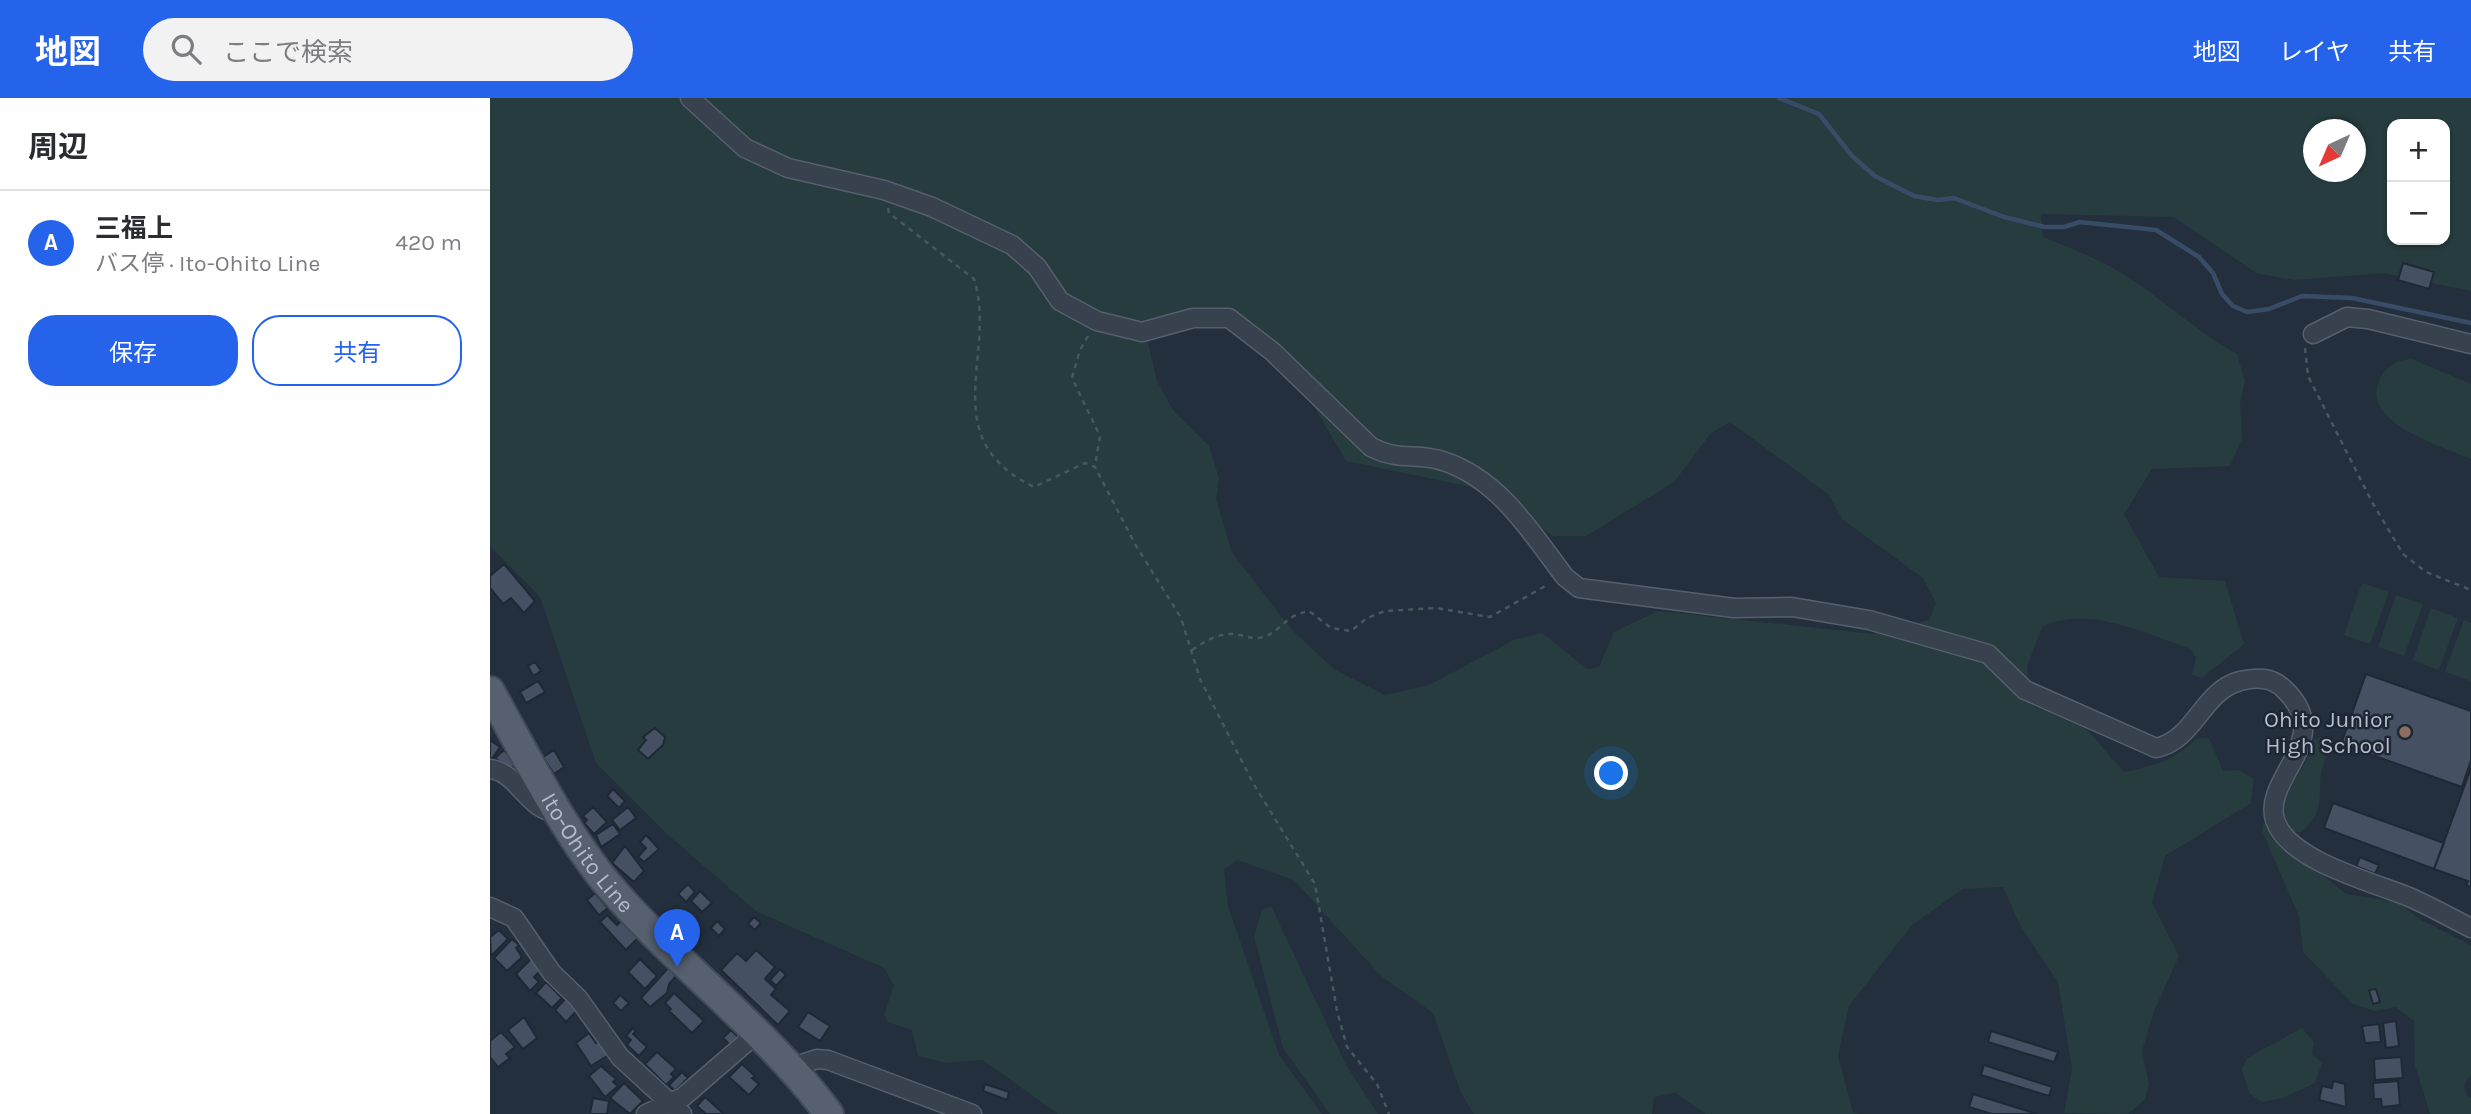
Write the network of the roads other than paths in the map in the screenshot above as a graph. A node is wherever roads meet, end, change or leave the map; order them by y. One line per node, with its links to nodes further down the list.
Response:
1 (690, 98): 8 (street)
2 (2313, 334): 3 (street)
3 (2471, 344)
4 (490, 691): 6 (main road, Ito-Ohito Line)
5 (490, 769): 6 (street)
6 (560, 811): 9 (main road, Ito-Ohito Line)
7 (490, 907): 11 (street)
8 (2471, 928)
9 (756, 1034): 10 (main road, Ito-Ohito Line); 11 (street)
10 (790, 1068): 13 (main road, Ito-Ohito Line); 14 (street)
11 (676, 1109): 12 (street)
12 (646, 1114)
13 (829, 1114)
14 (972, 1114)

